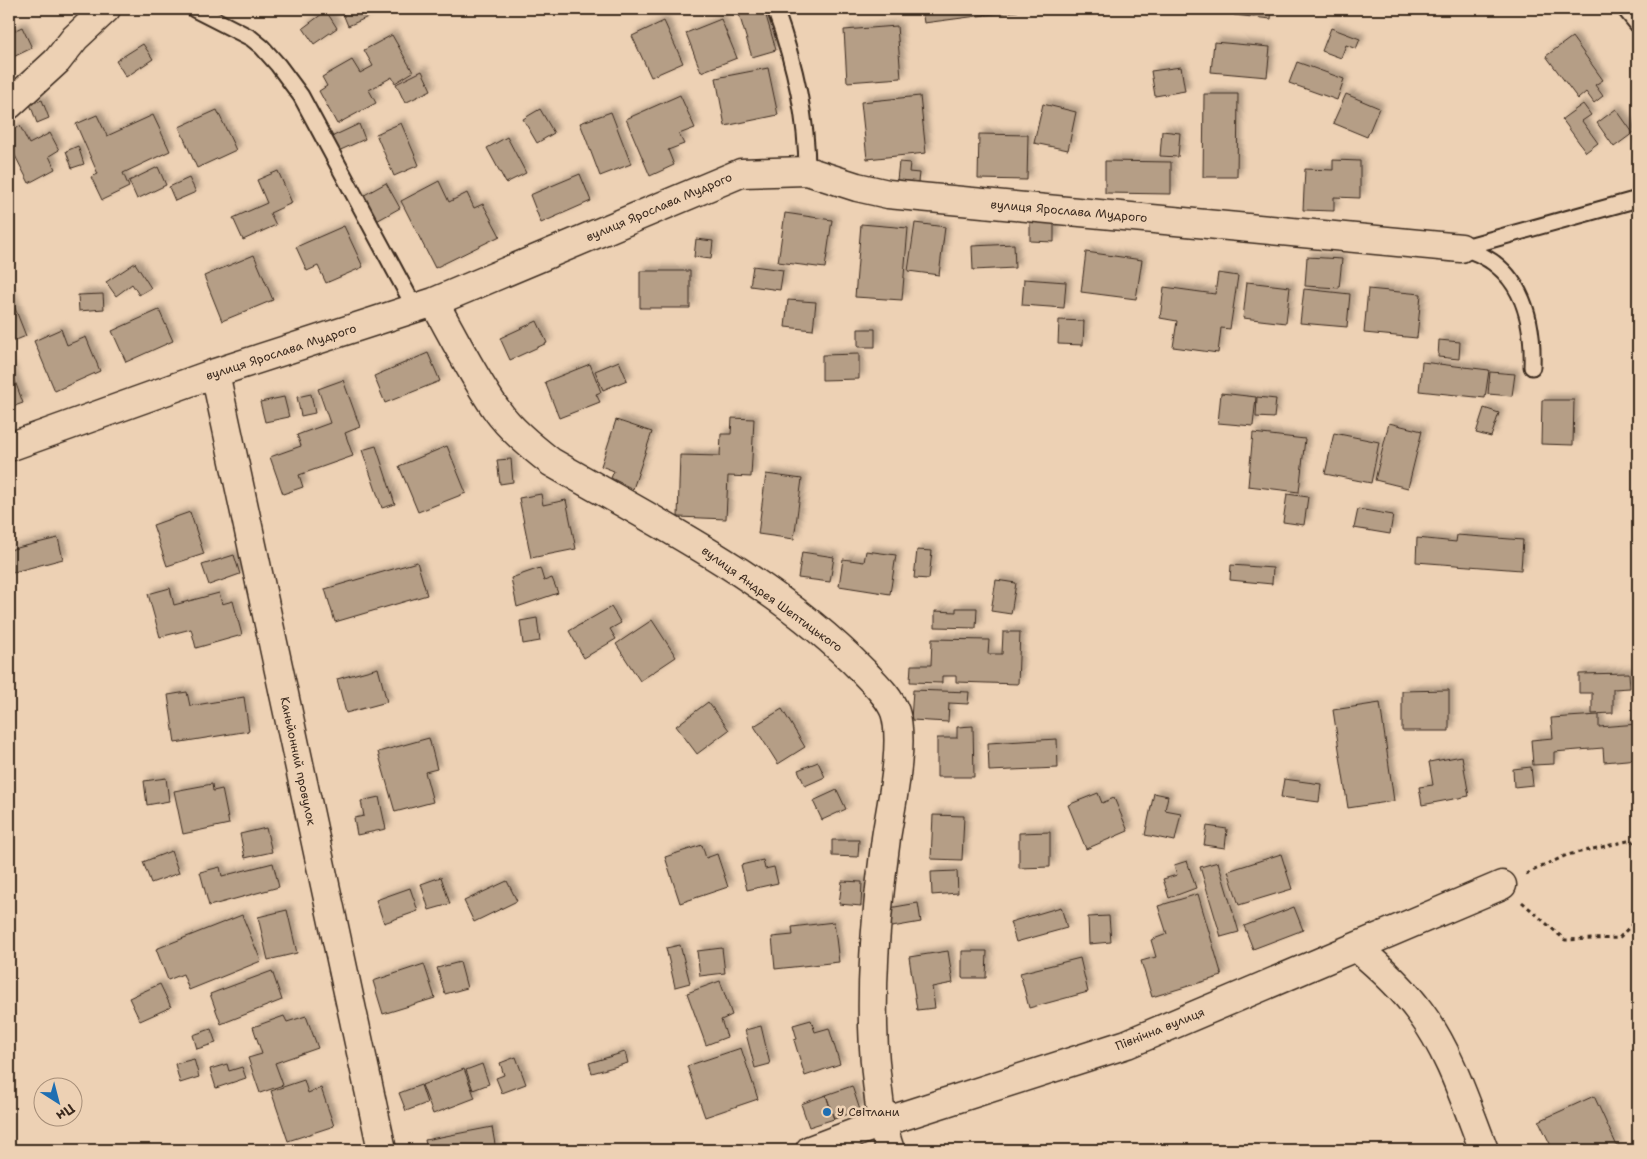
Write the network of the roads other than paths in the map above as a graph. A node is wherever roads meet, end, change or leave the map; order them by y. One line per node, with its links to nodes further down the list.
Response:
1 (106, 9): 6 (street)
2 (194, 9): 10 (lane)
3 (775, 9): 7 (lane)
4 (1625, 9): 5 (lane)
5 (1638, 24)
6 (9, 105)
7 (806, 171): 9 (street, вулиця Ярослава Мудрого); 10 (street, вулиця Ярослава Мудрого)
8 (1638, 199): 9 (lane)
9 (1461, 248): 11 (lane)
10 (425, 305): 12 (street, вулиця Ярослава Мудрого); 16 (street, вулиця Андрея Шептицького)
11 (1532, 366)
12 (215, 373): 13 (street, вулиця Ярослава Мудрого); 17 (street, Каньйонний провулок)
13 (9, 447)
14 (1502, 885): 15 (street, Північна вулиця)
15 (1356, 947): 16 (street, Північна вулиця); 20 (street)
16 (881, 1124): 18 (street, Північна вулиця); 19 (street, вулиця Андрея Шептицького)
17 (382, 1150)
18 (810, 1150)
19 (890, 1150)
20 (1484, 1150)

